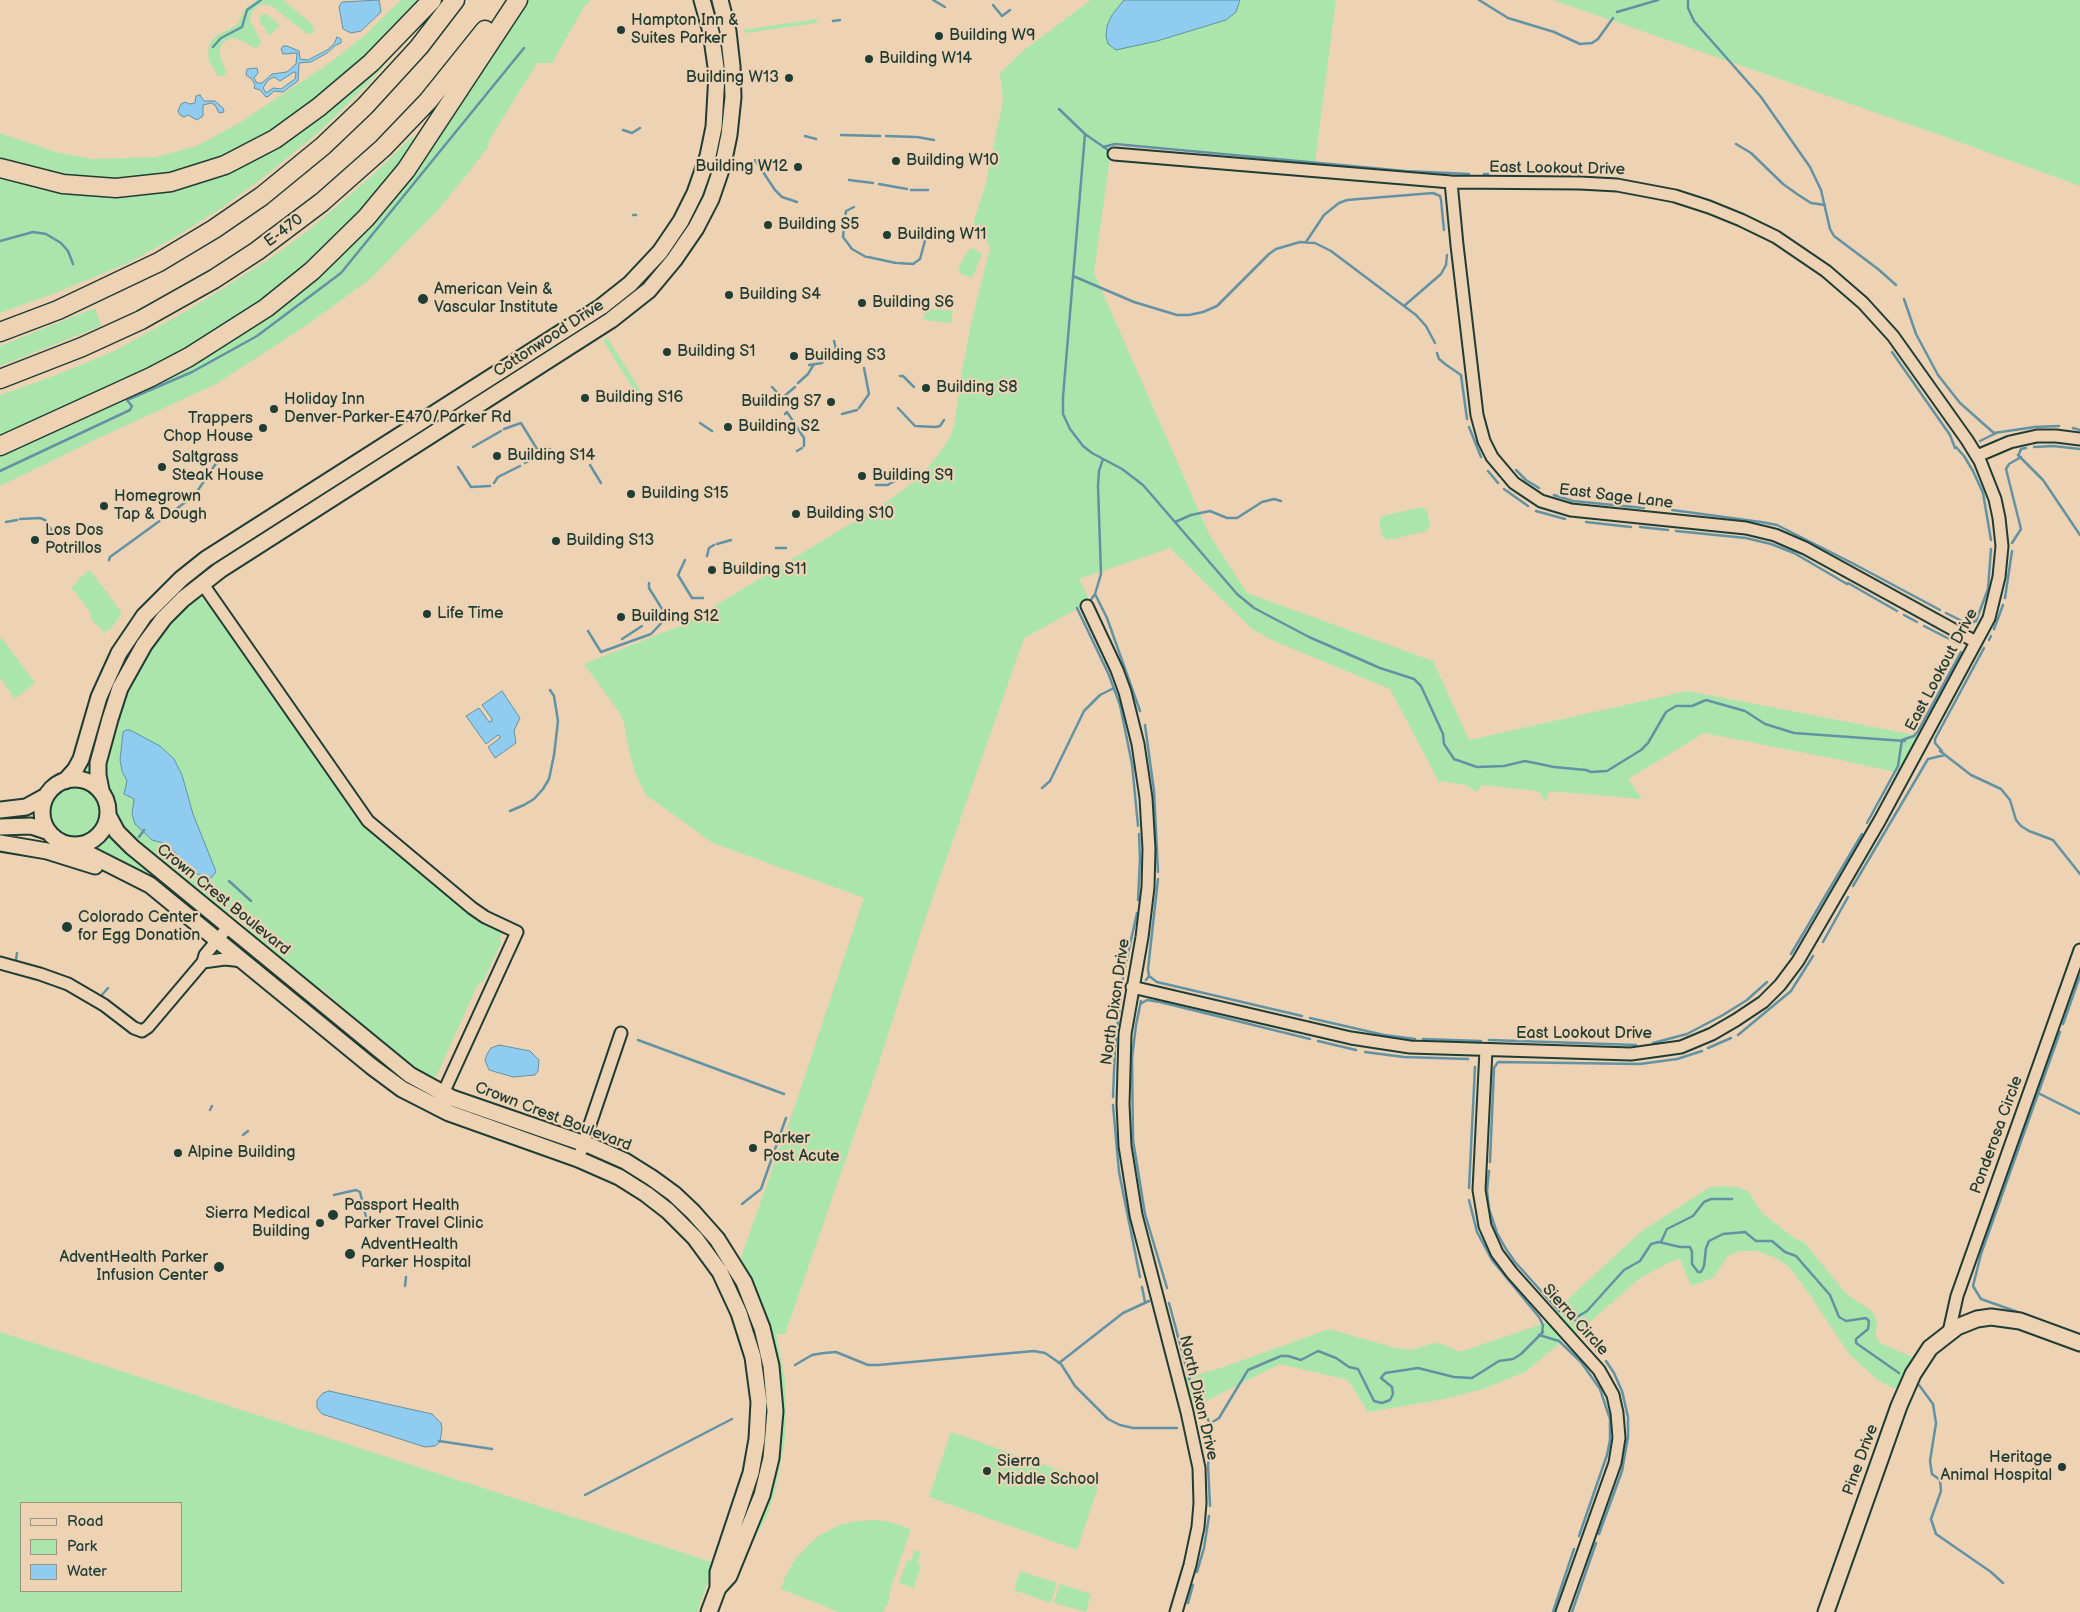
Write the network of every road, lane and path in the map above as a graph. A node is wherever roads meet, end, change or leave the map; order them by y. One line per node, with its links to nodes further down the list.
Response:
1 (432, 0): 8 (highway)
2 (455, 0): 10 (highway)
3 (506, 0): 11 (highway, E-470)
4 (518, 0): 13 (highway)
5 (702, 0): 18 (main road, Cottonwood Drive)
6 (720, 0): 15 (main road, Cottonwood Drive)
7 (1114, 154): 9 (street, East Lookout Drive)
8 (0, 168)
9 (1451, 182): 14 (street, East Lookout Drive); 17 (street, East Sage Lane)
10 (0, 332)
11 (0, 378)
12 (2080, 439): 14 (street)
13 (0, 446)
14 (1977, 456): 17 (street, East Lookout Drive)
15 (202, 583): 19 (main road, Cottonwood Drive); 39 (street)
16 (1087, 606): 34 (street, North Dixon Drive)
17 (1976, 642): 38 (street, East Lookout Drive)
18 (65, 781): 19 (main road); 20 (main road)
19 (101, 790): 22 (main road)
20 (46, 796): 21 (main road); 24 (main road)
21 (0, 810)
22 (109, 817): 26 (main road); 28 (main road, Crown Crest Boulevard)
23 (0, 827): 24 (main road)
24 (49, 832): 26 (main road)
25 (0, 842): 27 (main road, Crown Crest Boulevard)
26 (71, 845): 27 (main road, Crown Crest Boulevard)
27 (173, 905): 29 (main road, Crown Crest Boulevard)
28 (228, 926): 29 (street); 35 (main road, Crown Crest Boulevard)
29 (218, 939): 31 (main road, Crown Crest Boulevard); 32 (street)
30 (2080, 950): 43 (street, Ponderosa Circle)
31 (244, 961): 32 (street); 36 (main road, Crown Crest Boulevard)
32 (203, 962): 33 (street)
33 (0, 963)
34 (1132, 987): 38 (street, East Lookout Drive); 47 (street, North Dixon Drive)
35 (327, 1008): 36 (street); 39 (main road, Crown Crest Boulevard)
36 (316, 1021): 40 (main road, Crown Crest Boulevard)
37 (621, 1033): 41 (street)
38 (1486, 1050): 48 (street, Sierra Circle)
39 (443, 1093): 40 (street); 41 (main road, Crown Crest Boulevard)
40 (437, 1108): 42 (main road, Crown Crest Boulevard)
41 (584, 1144): 42 (street); 45 (main road, Crown Crest Boulevard)
42 (578, 1159): 45 (main road, Crown Crest Boulevard)
43 (1949, 1332): 44 (main road, Pine Drive); 49 (main road, Pine Drive)
44 (2080, 1343)
45 (718, 1588): 46 (main road, Crown Crest Boulevard)
46 (709, 1612)
47 (1176, 1612)
48 (1562, 1612)
49 (1826, 1612)

